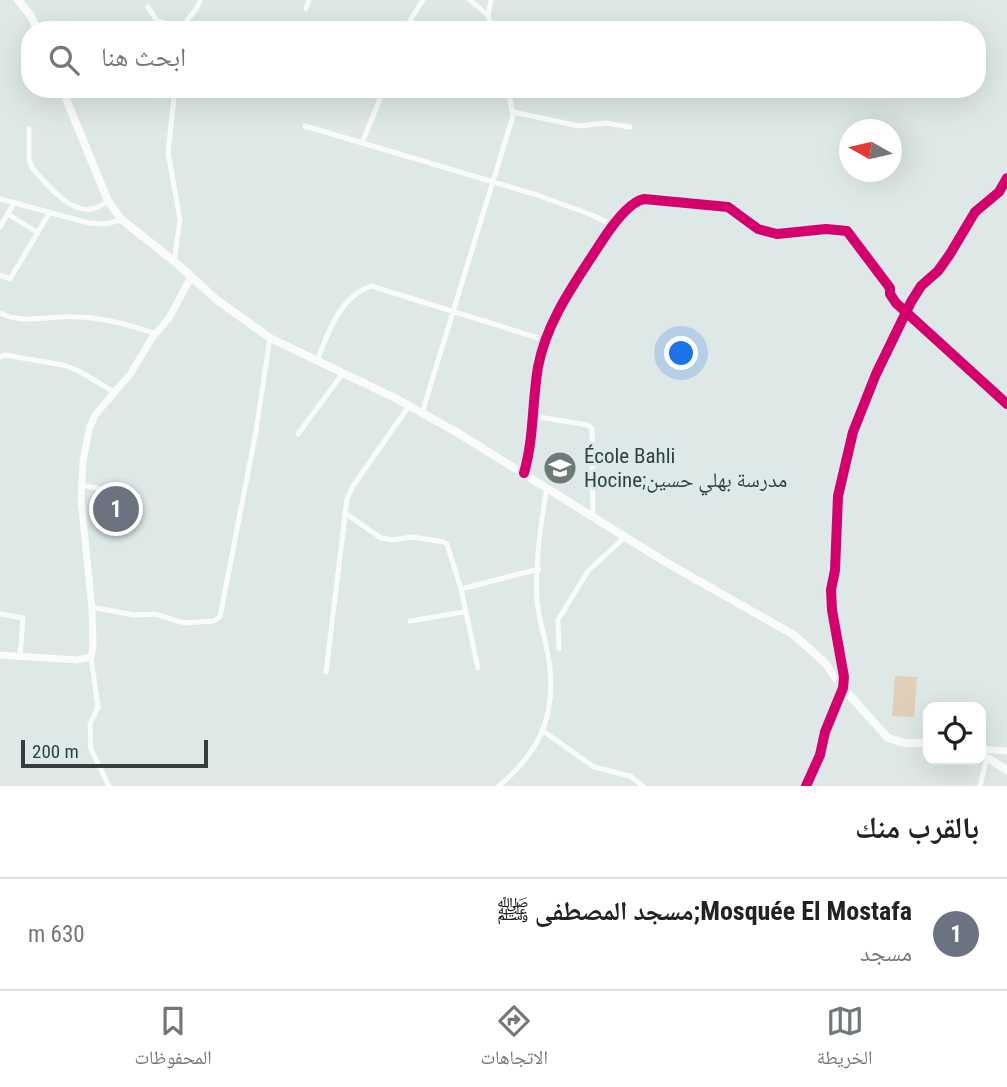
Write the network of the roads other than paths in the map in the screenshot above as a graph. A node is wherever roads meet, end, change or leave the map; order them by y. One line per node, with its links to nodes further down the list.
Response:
1 (18, 0): 10 (main road)
2 (201, 0): 12 (street)
3 (309, 0): 8 (street)
4 (423, 0): 13 (street)
5 (470, 0): 9 (street)
6 (491, 0): 9 (street)
7 (148, 7): 11 (street)
8 (306, 9)
9 (488, 15): 14 (street)
10 (33, 21)
11 (157, 21)
12 (188, 21)
13 (410, 21)
14 (490, 21)
15 (66, 98): 27 (main road)
16 (173, 98): 35 (street)
17 (380, 98): 23 (street)
18 (510, 98): 19 (street)
19 (513, 112): 21 (street); 25 (street)
20 (305, 126): 23 (street)
21 (630, 128)
22 (29, 129): 27 (street)
23 (362, 144): 25 (street)
24 (1007, 178): 40 (street)
25 (493, 181): 32 (street); 39 (street)
26 (0, 199): 28 (street)
27 (108, 201): 31 (main road)
28 (14, 203): 29 (street); 30 (street)
29 (50, 212): 31 (street); 34 (street)
30 (8, 214): 33 (street); 34 (street)
31 (122, 220): 35 (main road)
32 (613, 225): 40 (street); 43 (street)
33 (0, 227)
34 (38, 233): 36 (street)
35 (174, 261): 37 (main road)
36 (0, 275)
37 (191, 277): 41 (street); 42 (main road)
38 (0, 313): 41 (street)
39 (453, 313): 43 (street); 45 (street); 50 (street)
40 (906, 313): 48 (street); 72 (street)
41 (156, 334): 47 (street)
42 (270, 338): 45 (main road); 62 (street)
43 (545, 340): 51 (street)
44 (0, 357): 47 (street)
45 (317, 360): 46 (main road)
46 (343, 373): 49 (main road); 52 (street)
47 (114, 392): 54 (street)
48 (1007, 404)
49 (409, 405): 50 (main road); 57 (street)
50 (422, 413): 53 (main road)
51 (533, 416): 53 (street); 58 (street)
52 (298, 434)
53 (524, 473): 55 (main road)
54 (81, 485): 56 (street); 62 (street)
55 (547, 488): 58 (main road); 60 (street)
56 (138, 496)
57 (345, 513): 61 (street); 71 (street)
58 (593, 516): 59 (main road)
59 (625, 537): 66 (street); 72 (main road)
60 (538, 569): 61 (street); 73 (street)
61 (461, 589): 63 (street)
62 (91, 607): 69 (street)
63 (464, 612): 65 (street); 70 (street)
64 (0, 614): 68 (street)
65 (410, 621)
66 (559, 649)
67 (0, 655): 68 (street)
68 (20, 657): 69 (street)
69 (90, 657): 80 (street)
70 (478, 668)
71 (326, 672)
72 (843, 688): 74 (main road); 83 (street)
73 (542, 731): 81 (street); 82 (street)
74 (923, 743)
75 (986, 749): 76 (street)
76 (1007, 751)
77 (986, 757): 79 (main road)
78 (983, 765): 84 (street)
79 (1007, 770)
80 (108, 786)
81 (499, 786)
82 (643, 786)
83 (806, 786)
84 (980, 786)

